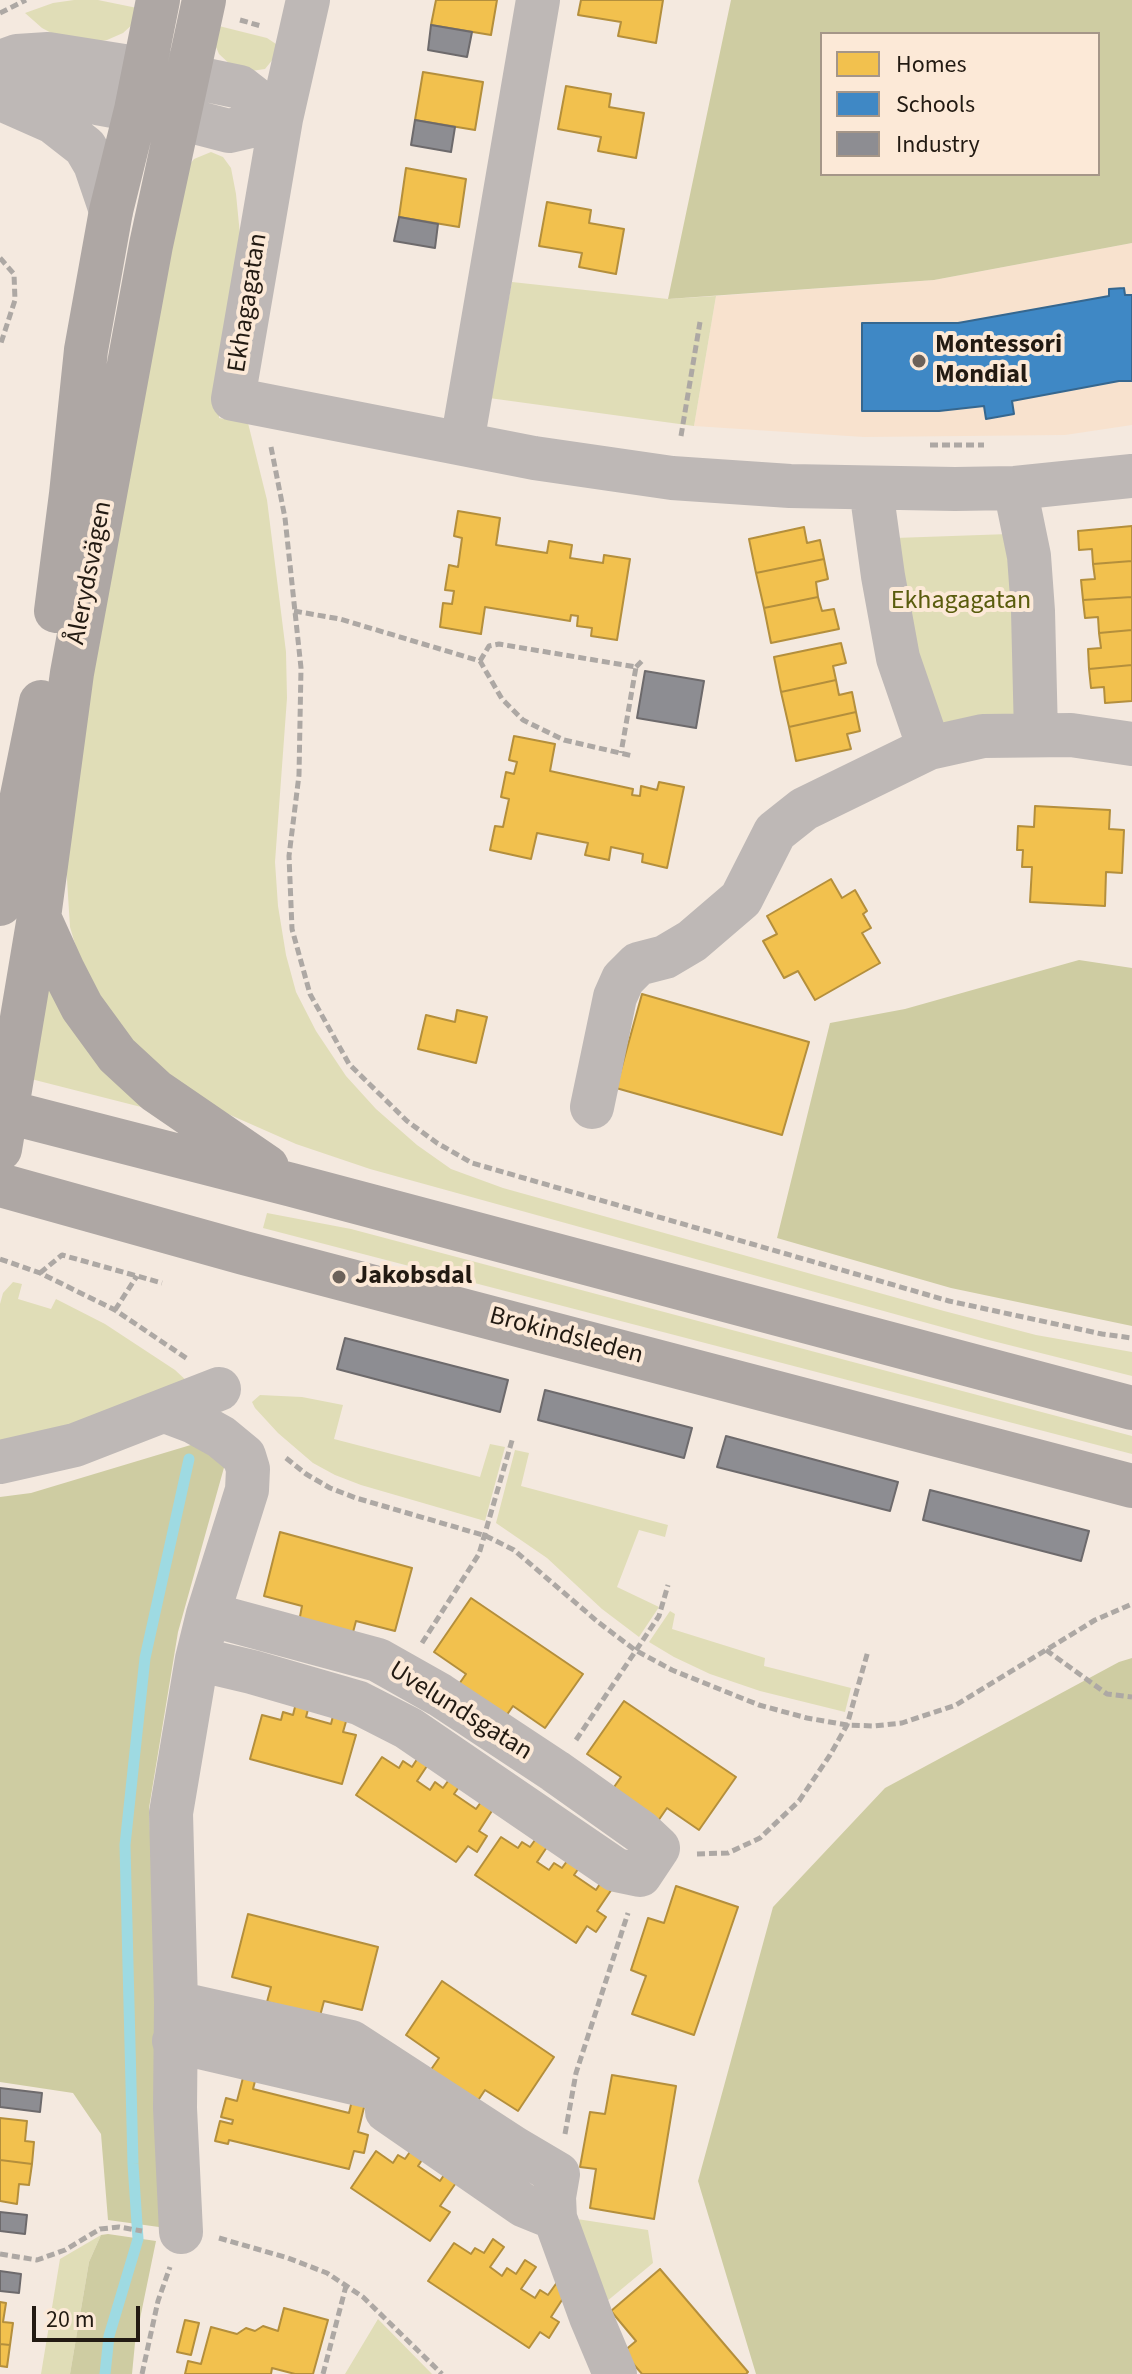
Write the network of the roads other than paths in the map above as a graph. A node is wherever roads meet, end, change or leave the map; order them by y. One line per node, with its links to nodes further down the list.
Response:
1 (158, 0): 6 (main road, Ålerydsvägen)
2 (204, 0): 7 (main road, Ålerydsvägen)
3 (308, 0): 9 (street, Ekhagagatan)
4 (538, 0): 11 (street)
5 (0, 62): 6 (street)
6 (140, 89): 7 (street); 8 (street); 10 (main road, Ålerydsvägen)
7 (183, 97): 9 (street); 18 (main road, Ålerydsvägen)
8 (0, 98): 10 (street)
9 (281, 119): 11 (street, Ekhagagatan)
10 (111, 211): 18 (main road, Ålerydsvägen)
11 (462, 443): 14 (street, Ekhagagatan)
12 (1132, 476): 13 (street, Ekhagagatan)
13 (1015, 488): 14 (street, Ekhagagatan); 15 (street)
14 (871, 489): 17 (street)
15 (1036, 735): 16 (street); 17 (street)
16 (1132, 744)
17 (929, 748): 19 (street)
18 (20, 910): 20 (main road, Ålerydsvägen); 22 (main road)
19 (592, 1107)
20 (2, 1123): 22 (main road)
21 (0, 1185): 27 (main road, Brokindsleden)
22 (292, 1185): 24 (main road)
23 (219, 1389): 25 (street)
24 (1132, 1408)
25 (165, 1411): 26 (street); 28 (street)
26 (0, 1462)
27 (1132, 1486)
28 (208, 1614): 29 (street); 29 (street, Uvelundsgatan)
29 (197, 1659): 30 (street)
30 (175, 2022): 31 (street); 33 (street)
31 (395, 2082): 32 (street); 32 (street)
32 (555, 2218): 34 (street)
33 (181, 2232)
34 (615, 2374)

